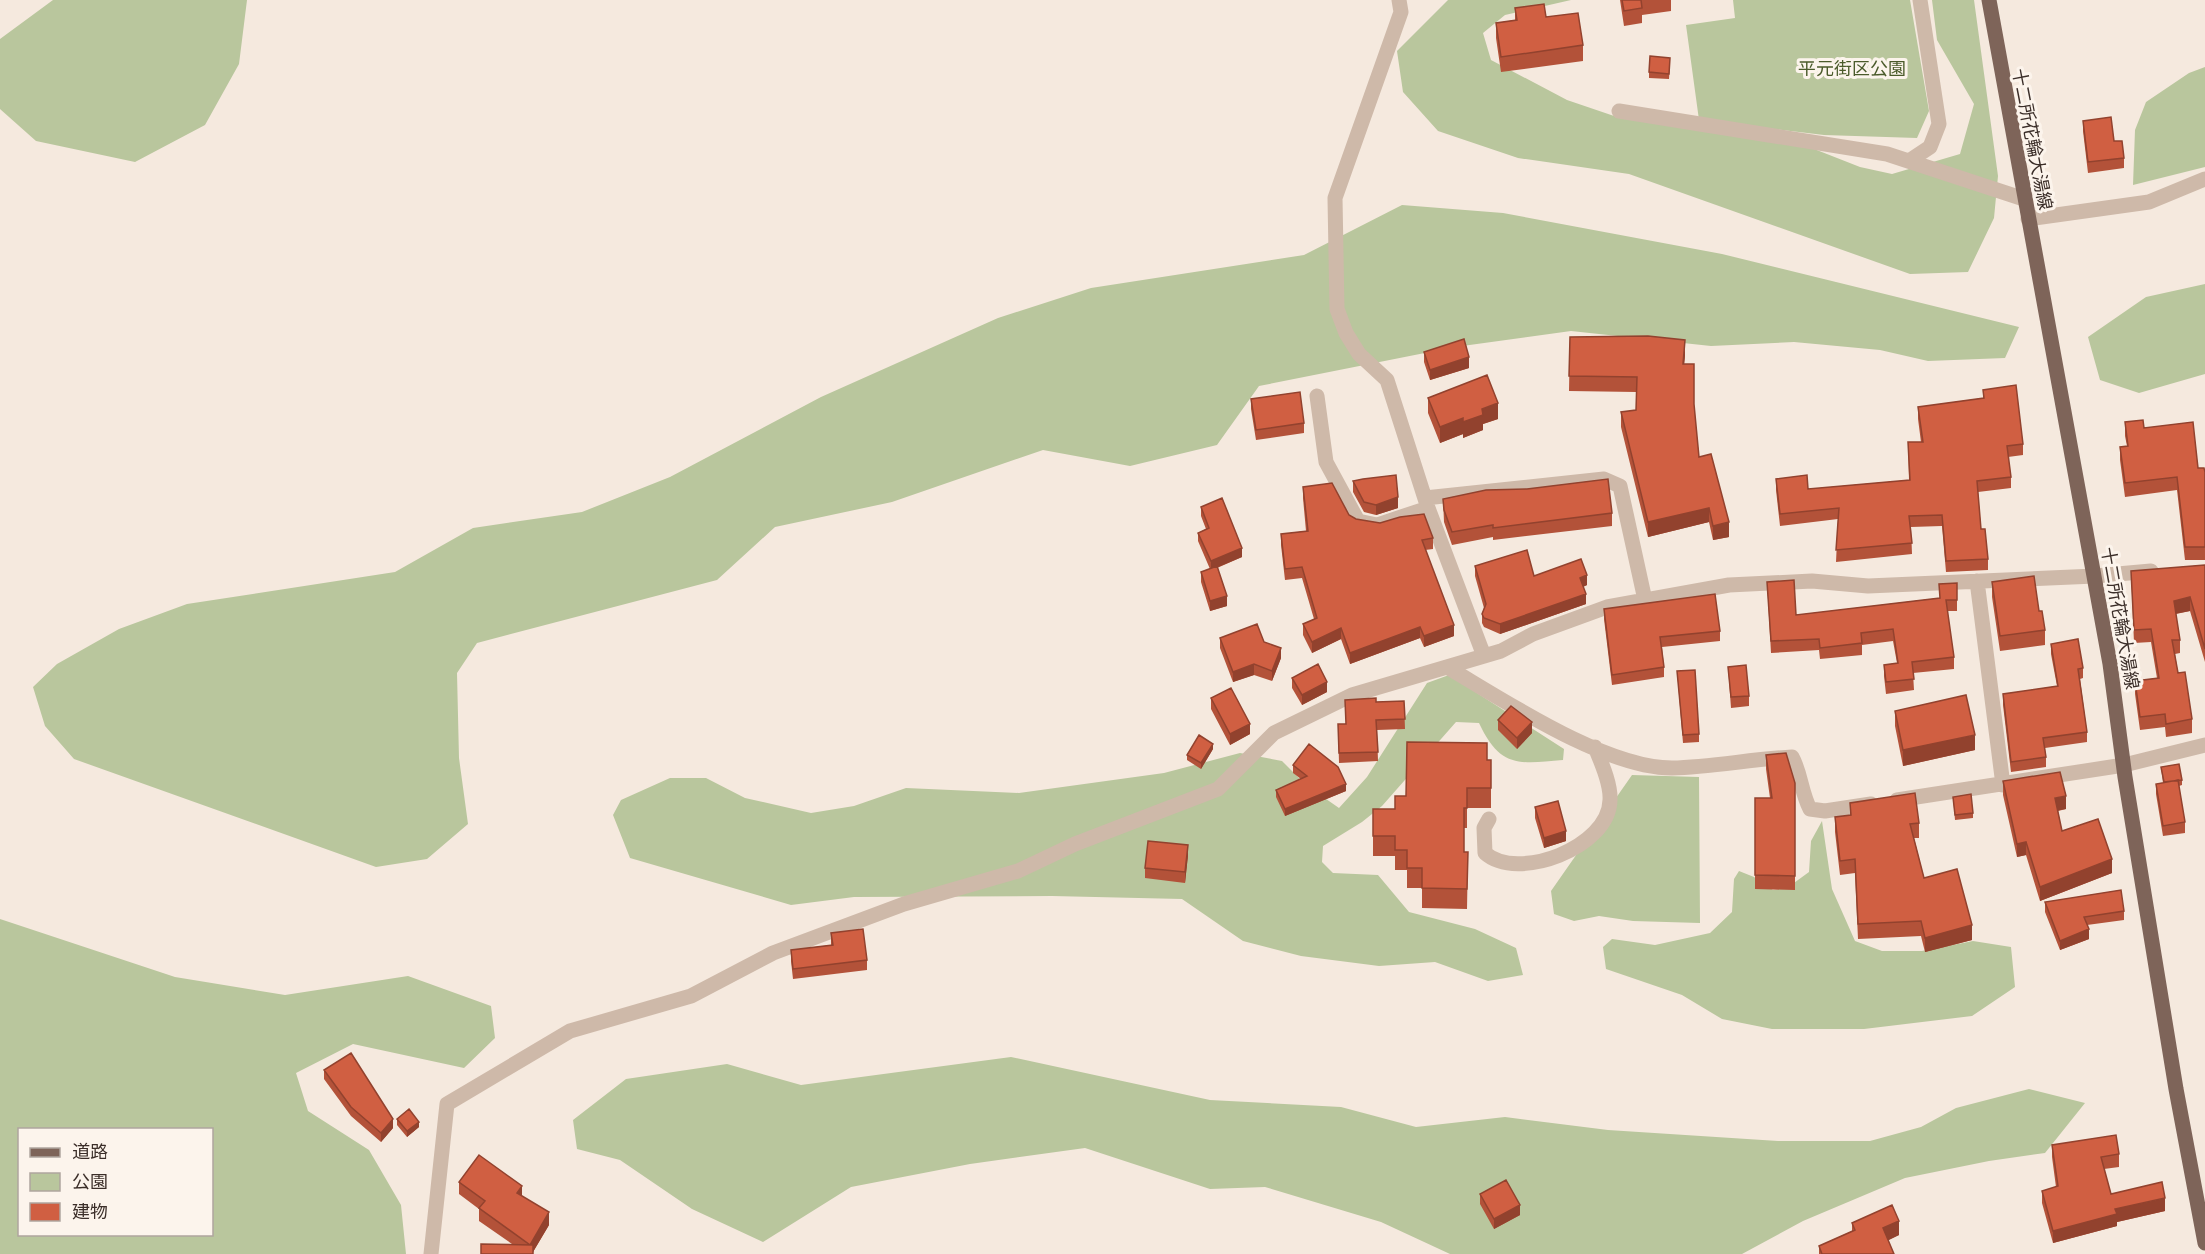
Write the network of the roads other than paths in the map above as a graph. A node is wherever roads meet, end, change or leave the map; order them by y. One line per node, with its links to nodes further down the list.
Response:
1 (1399, 0): 10 (street)
2 (1920, 0): 5 (street)
3 (1989, 0): 7 (main road, 十二所花輪大湯線)
4 (1619, 111): 5 (street)
5 (1909, 161): 7 (street)
6 (2205, 179): 8 (street)
7 (2024, 199): 8 (main road, 十二所花輪大湯線)
8 (2028, 219): 12 (main road, 十二所花輪大湯線)
9 (1317, 396): 10 (street)
10 (1426, 503): 14 (street); 15 (street)
11 (2161, 571): 12 (street)
12 (2095, 576): 13 (street); 19 (main road, 十二所花輪大湯線)
13 (1977, 581): 14 (street); 20 (street)
14 (1645, 600): 15 (street)
15 (1484, 656): 16 (street)
16 (1448, 667): 18 (street); 23 (street)
17 (2205, 745): 19 (street)
18 (1594, 747): 20 (street); 21 (street)
19 (2124, 765): 20 (street); 22 (main road, 十二所花輪大湯線)
20 (2003, 785)
21 (1489, 819)
22 (2205, 1243)
23 (431, 1254)

